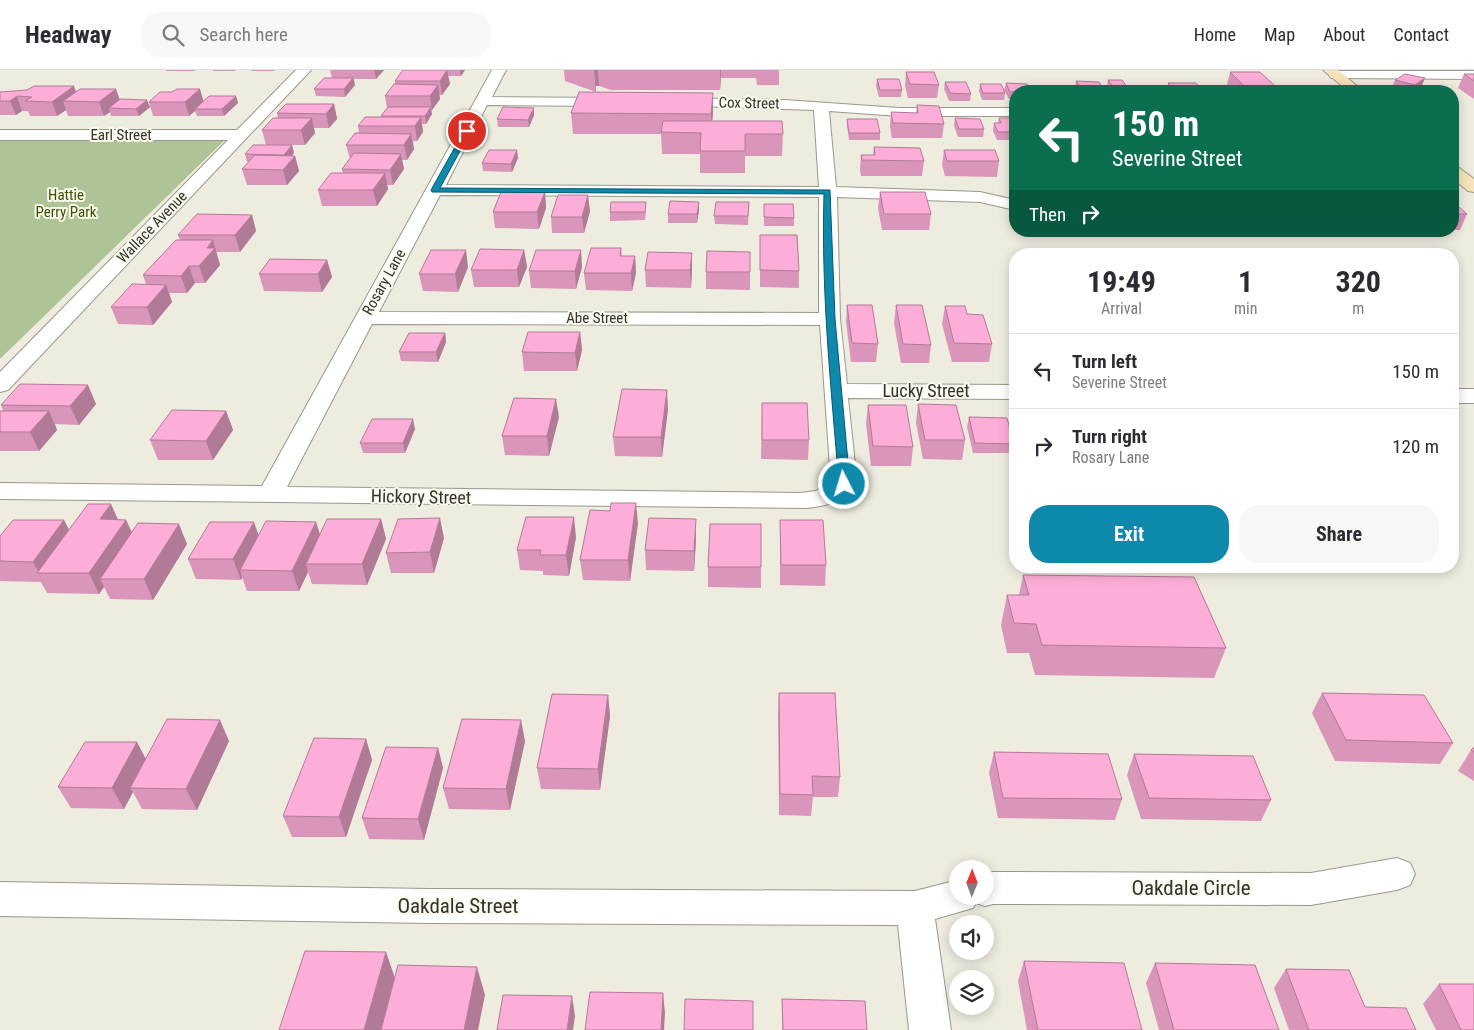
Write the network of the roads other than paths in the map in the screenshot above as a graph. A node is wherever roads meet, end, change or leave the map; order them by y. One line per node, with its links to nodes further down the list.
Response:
1 (304, 70): 12 (street, Wallace Avenue)
2 (499, 70): 6 (street, Rosary Lane)
3 (1333, 72): 4 (street); 5 (main road)
4 (1474, 75)
5 (1349, 85)
6 (484, 101): 7 (street); 15 (street, Rosary Lane)
7 (627, 102)
8 (664, 102): 9 (street, Cox Street)
9 (821, 107): 10 (street, Cox Street); 16 (street)
10 (1009, 112)
11 (0, 135): 12 (street, Earl Street)
12 (242, 135): 20 (street, Wallace Avenue)
13 (1459, 175): 14 (main road)
14 (1473, 185)
15 (435, 190): 16 (street); 18 (street, Rosary Lane)
16 (828, 192): 17 (street); 19 (street)
17 (1009, 203)
18 (365, 318): 19 (street, Abe Street); 26 (street, Rosary Lane)
19 (830, 319): 21 (street)
20 (0, 385)
21 (836, 391): 22 (street, Lucky Street); 26 (street, Hickory Street)
22 (1009, 392)
23 (1459, 396): 24 (street)
24 (1474, 396)
25 (0, 491): 26 (street, Hickory Street)
26 (270, 495)
27 (1397, 874): 28 (street, Oakdale Circle)
28 (994, 888)
29 (0, 899): 31 (street, Oakdale Street)
30 (949, 899): 31 (street)
31 (915, 908): 32 (street)
32 (930, 1030)

